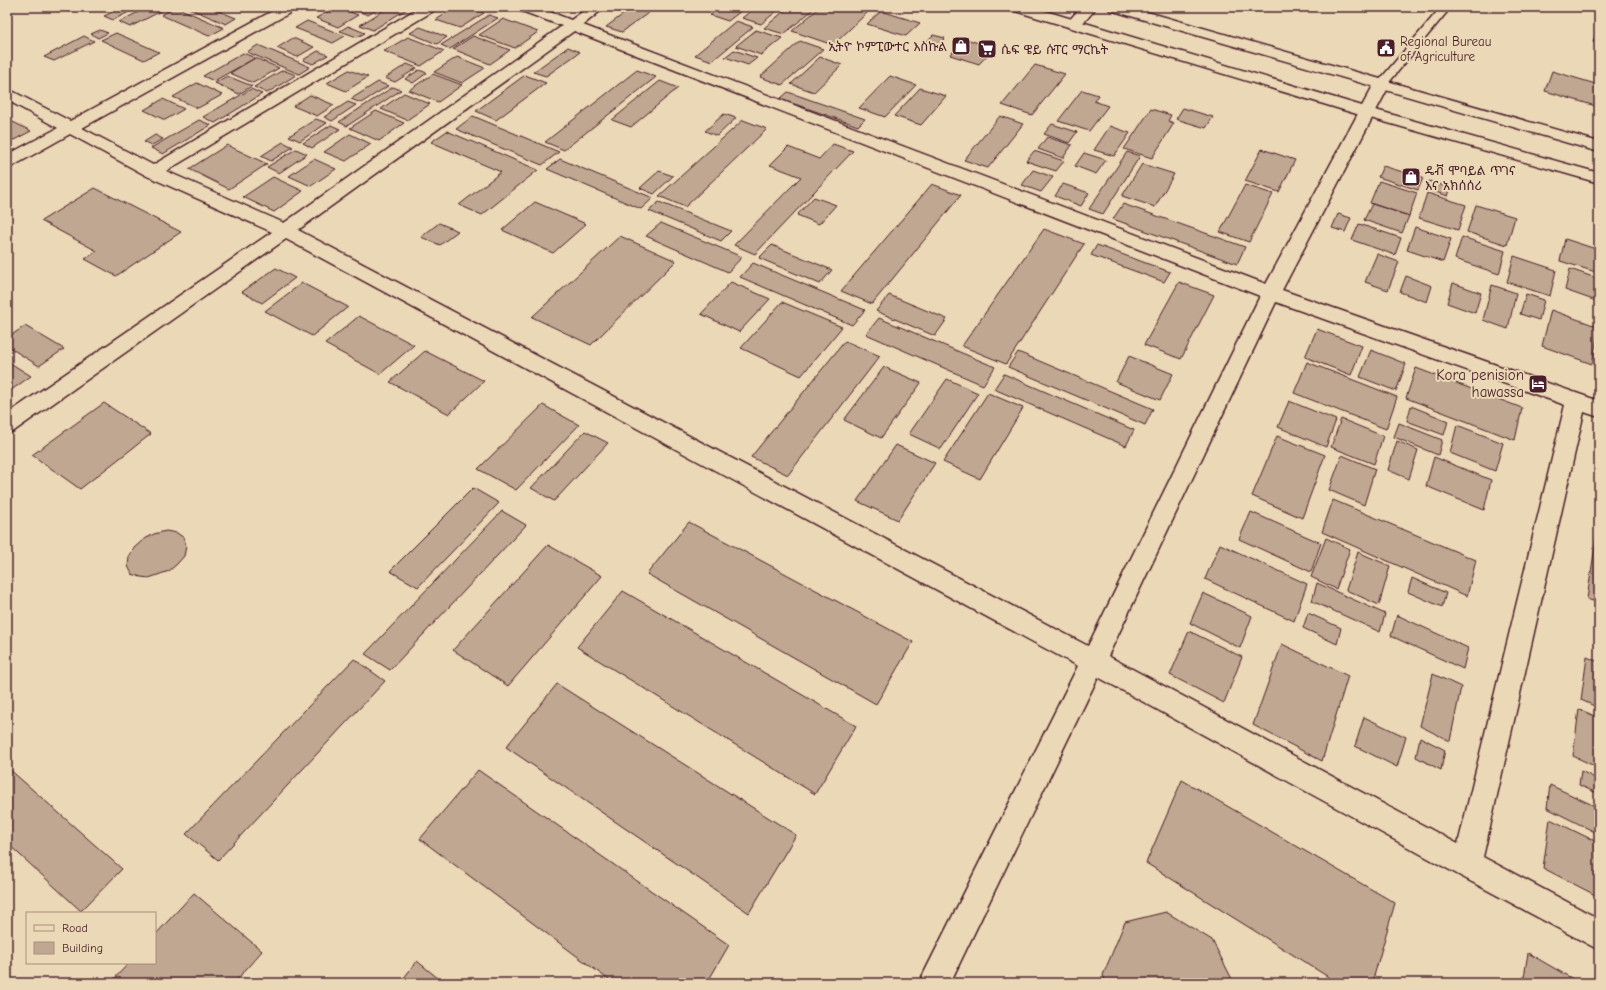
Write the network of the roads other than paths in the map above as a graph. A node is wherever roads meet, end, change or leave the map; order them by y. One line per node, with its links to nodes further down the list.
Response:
1 (290, 7): 14 (street)
2 (430, 7): 17 (street)
3 (524, 7): 10 (street)
4 (598, 7): 10 (street)
5 (1017, 7): 9 (street)
6 (1089, 7): 9 (street)
7 (1115, 7): 11 (street)
8 (1446, 7): 11 (lane)
9 (1073, 24): 13 (street)
10 (572, 25): 19 (street); 20 (street)
11 (1382, 84): 13 (street); 15 (street)
12 (7, 94): 14 (street)
13 (1366, 112): 18 (street); 20 (street)
14 (70, 127): 16 (street); 17 (street)
15 (1599, 147)
16 (7, 162)
17 (153, 172): 19 (street)
18 (1599, 178)
19 (285, 231): 23 (street); 24 (street)
20 (1271, 293): 21 (street); 24 (street)
21 (1576, 400): 22 (street); 25 (street)
22 (1599, 409)
23 (7, 425)
24 (1094, 661): 25 (street); 27 (street)
25 (1467, 864): 26 (street)
26 (1599, 935)
27 (934, 983)

